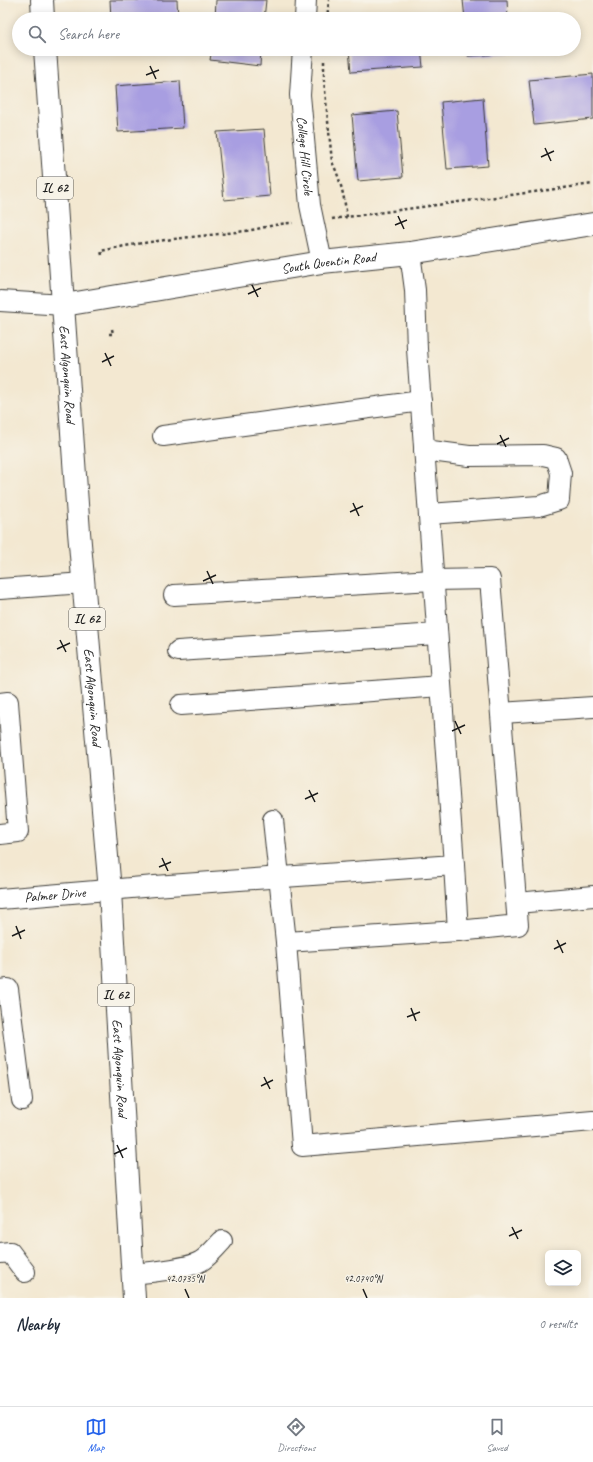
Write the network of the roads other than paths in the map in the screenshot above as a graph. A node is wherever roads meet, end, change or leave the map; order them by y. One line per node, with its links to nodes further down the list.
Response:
1 (42, 0): 3 (main road)
2 (306, 0): 4 (street)
3 (43, 12)
4 (305, 12)
5 (46, 56): 11 (main road, East Algonquin Road / IL 62)
6 (303, 56): 9 (street, College Hill Circle)
7 (593, 224): 8 (main road, South Quentin Road)
8 (410, 253): 9 (main road, South Quentin Road); 12 (street)
9 (322, 262): 11 (main road, South Quentin Road)
10 (0, 301): 11 (street)
11 (64, 305): 17 (main road, East Algonquin Road / IL 62)
12 (421, 401): 13 (street); 14 (street)
13 (163, 436)
14 (424, 450): 15 (street); 15 (street)
15 (429, 514): 16 (street)
16 (433, 580): 19 (street); 20 (street); 26 (street)
17 (84, 583): 18 (street); 31 (main road, East Algonquin Road / IL 62)
18 (0, 589)
19 (174, 595)
20 (437, 634): 21 (street); 22 (street)
21 (178, 651)
22 (441, 686): 24 (street); 29 (street)
23 (0, 703): 28 (street)
24 (181, 705)
25 (593, 707): 26 (street)
26 (501, 712): 34 (street)
27 (273, 820): 30 (street)
28 (0, 834)
29 (454, 865): 30 (street, Palmer Drive); 35 (street)
30 (279, 878): 31 (street, Palmer Drive); 36 (street)
31 (110, 891): 33 (street, Palmer Drive); 43 (main road, East Algonquin Road / IL 62)
32 (593, 896): 34 (street)
33 (0, 899)
34 (517, 903): 35 (street)
35 (458, 931): 36 (street)
36 (286, 942): 39 (street)
37 (0, 990): 38 (street)
38 (22, 1100)
39 (593, 1122)
40 (222, 1241): 43 (street)
41 (0, 1253): 42 (street)
42 (25, 1272)
43 (133, 1274): 44 (main road, East Algonquin Road / IL 62)
44 (134, 1298)

